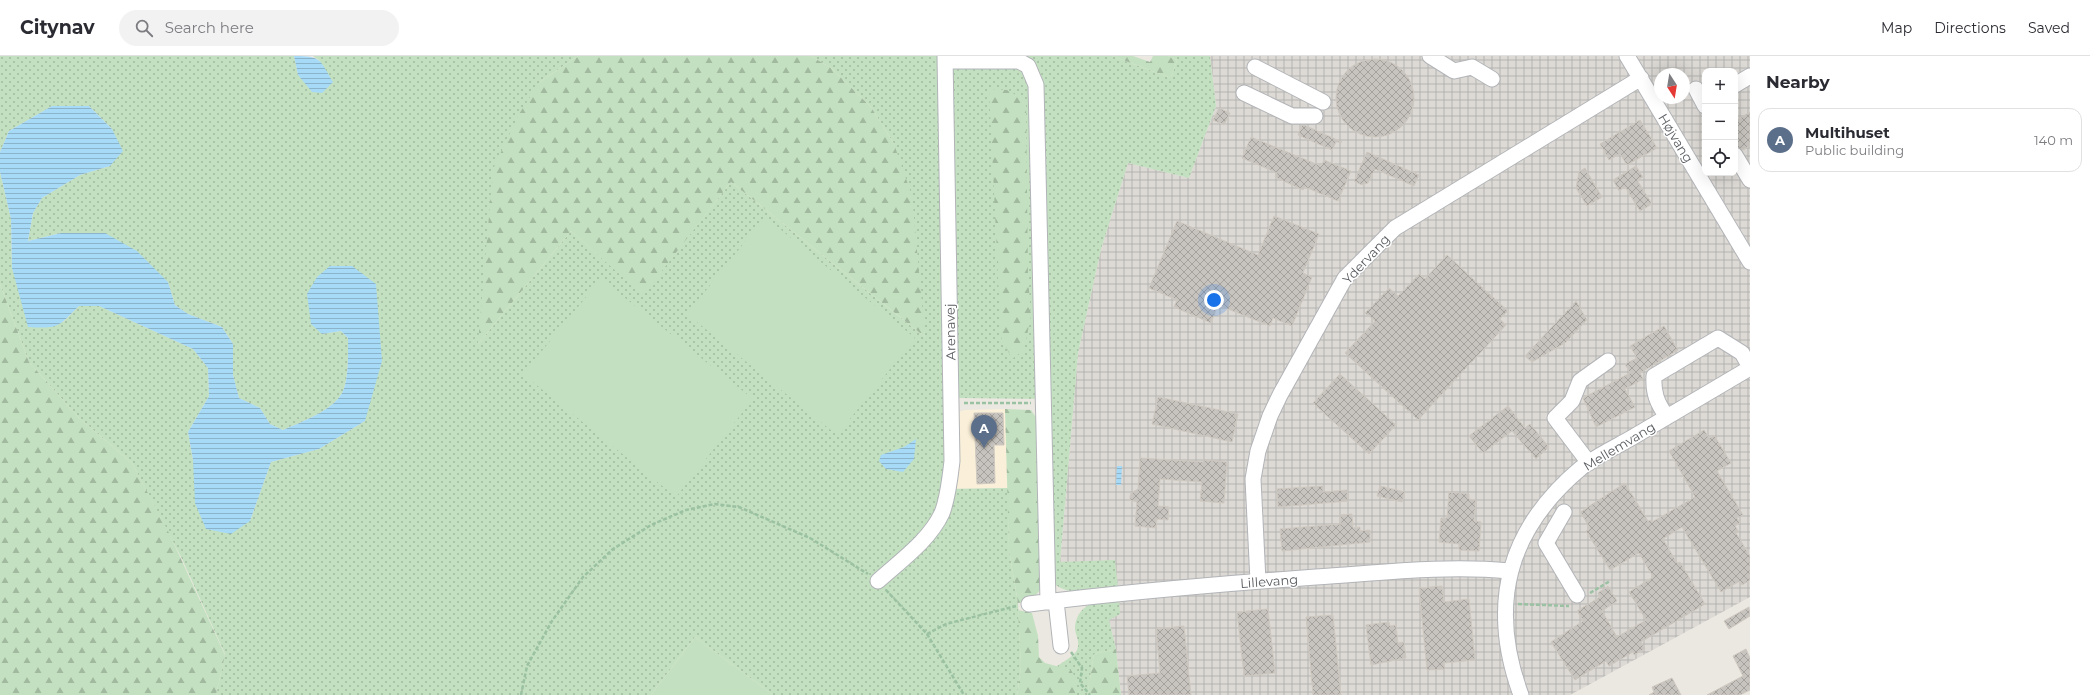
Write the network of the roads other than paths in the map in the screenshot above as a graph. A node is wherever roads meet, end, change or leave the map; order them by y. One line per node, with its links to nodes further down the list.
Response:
1 (1430, 56): 7 (street)
2 (1627, 56): 6 (street, Højvang)
3 (945, 58): 24 (street, Arenavej); 27 (street)
4 (1255, 67): 12 (street)
5 (1750, 76): 8 (street)
6 (1641, 78): 16 (street, Højvang); 25 (street, Ydervang)
7 (1492, 79)
8 (1738, 83)
9 (1696, 89): 11 (street)
10 (1244, 93): 13 (street)
11 (1702, 99)
12 (1323, 102)
13 (1315, 116)
14 (1738, 160): 15 (street)
15 (1750, 180)
16 (1745, 242): 17 (street, Højvang)
17 (1750, 262)
18 (1608, 361): 21 (street)
19 (1750, 367): 20 (street, Mellemvang); 20 (street)
20 (1667, 417): 21 (street, Mellemvang)
21 (1589, 463): 23 (street, Mellemvang)
22 (1564, 512): 26 (street)
23 (1510, 571): 25 (street, Lillevang); 30 (street, Mellemvang)
24 (878, 581)
25 (1258, 582): 27 (street, Lillevang)
26 (1579, 598)
27 (1052, 601): 28 (street, Lillevang); 29 (street)
28 (1029, 604)
29 (1060, 646)
30 (1521, 695)

